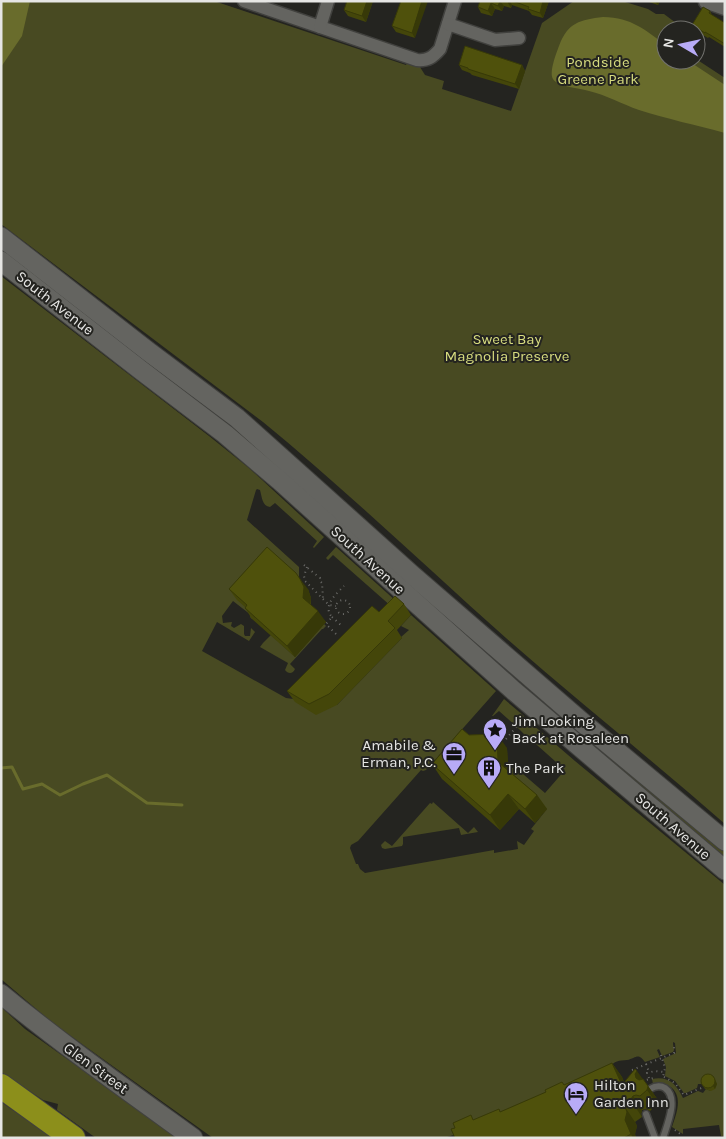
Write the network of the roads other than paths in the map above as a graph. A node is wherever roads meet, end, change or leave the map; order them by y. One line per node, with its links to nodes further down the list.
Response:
1 (244, 1): 7 (street)
2 (328, 1): 7 (street)
3 (455, 1): 6 (street)
4 (705, 2): 5 (street)
5 (725, 9)
6 (448, 24): 7 (street); 8 (street)
7 (320, 27)
8 (519, 38)
9 (1, 237): 11 (street, South Avenue)
10 (1, 261): 12 (street, South Avenue)
11 (725, 841)
12 (725, 870)
13 (1, 994): 20 (street, Glen Street)
14 (1, 1086): 19 (highway)
15 (650, 1086): 22 (lane)
16 (1, 1097): 18 (highway)
17 (646, 1114): 21 (lane)
18 (60, 1138)
19 (73, 1138)
20 (194, 1138)
21 (655, 1138)
22 (663, 1138)

